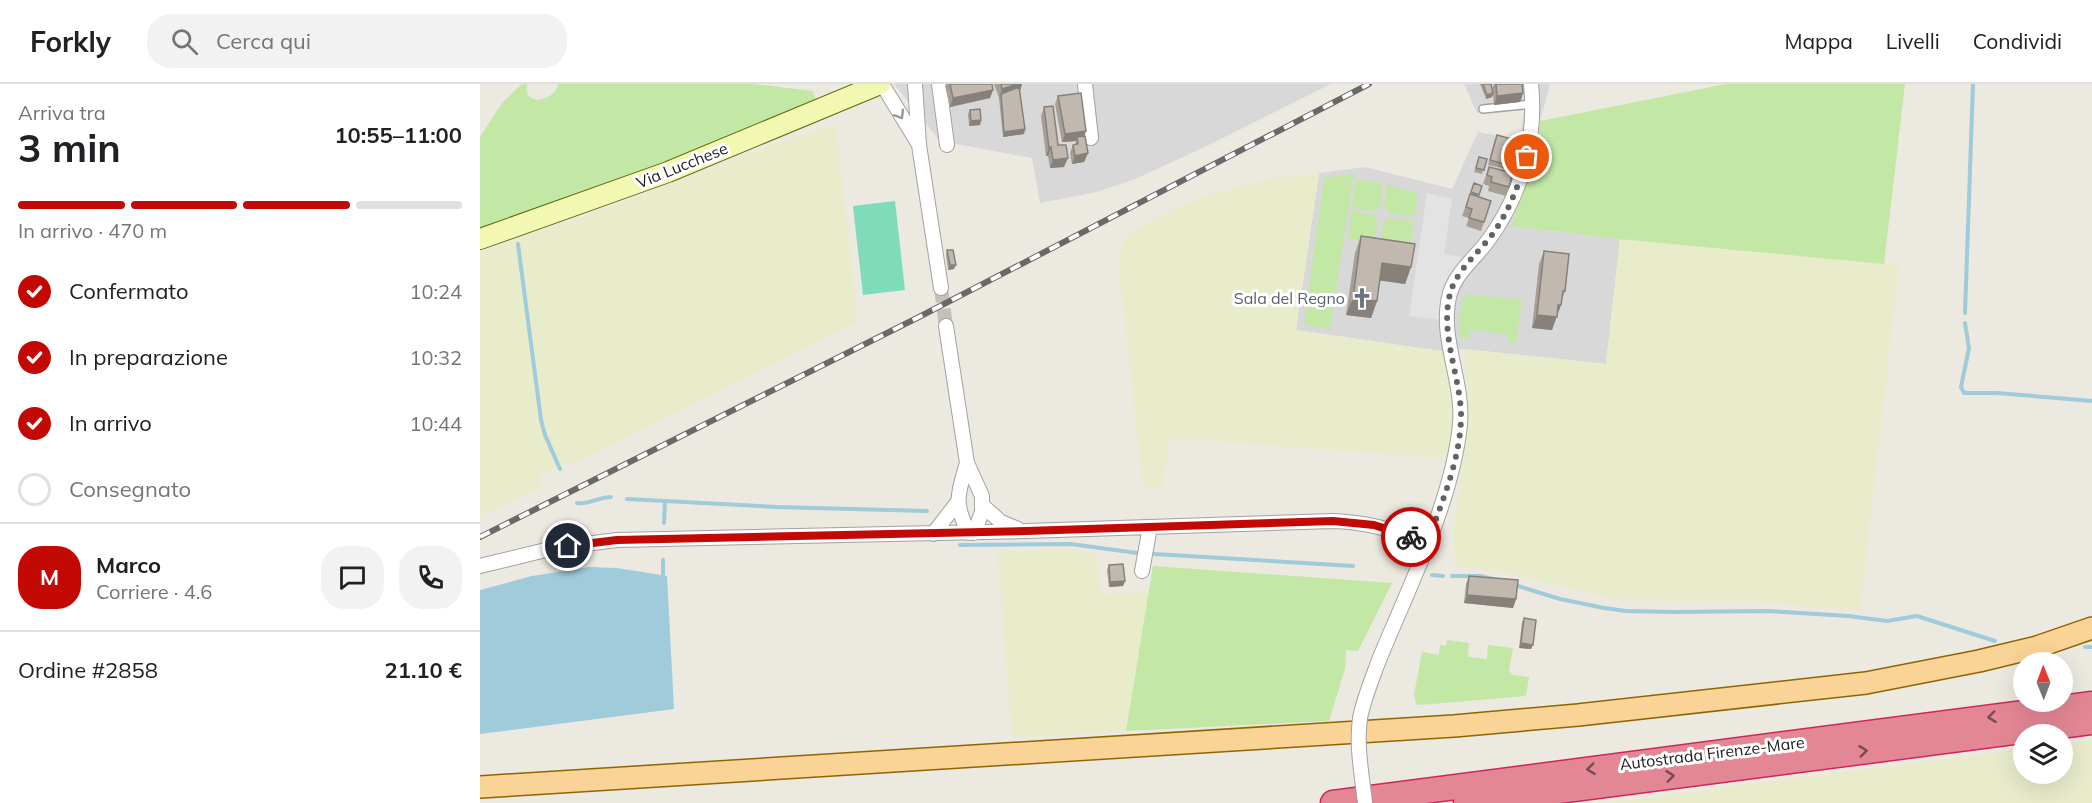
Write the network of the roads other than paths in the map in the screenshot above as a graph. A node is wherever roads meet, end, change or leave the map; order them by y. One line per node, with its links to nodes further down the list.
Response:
1 (915, 84): 9 (street)
2 (939, 84): 10 (street)
3 (1085, 84): 8 (street)
4 (1531, 84): 6 (street)
5 (877, 85): 9 (street, one-way to 9); 11 (street, Via Lucchese)
6 (1532, 104): 7 (lane); 21 (street)
7 (1483, 109)
8 (1090, 138)
9 (919, 145): 12 (street)
10 (947, 145)
11 (480, 239)
12 (941, 288)
13 (946, 326): 14 (street)
14 (967, 463): 15 (street); 16 (street)
15 (957, 503): 19 (street); 20 (street)
16 (983, 506): 18 (street); 19 (street)
17 (1150, 527): 18 (street); 21 (street); 23 (street)
18 (1026, 531): 19 (street)
19 (971, 533): 20 (street)
20 (933, 534): 22 (street)
21 (1427, 543): 29 (street, bridge)
22 (480, 566)
23 (1142, 571)
24 (2092, 628): 27 (main road)
25 (2092, 704): 28 (highway, Autostrada Firenze-Mare, one-way to 28)
26 (2092, 722): 30 (highway, Autostrada Firenze-Mare, one-way to 26)
27 (480, 787)
28 (1333, 803)
29 (1365, 803)
30 (1466, 803)

